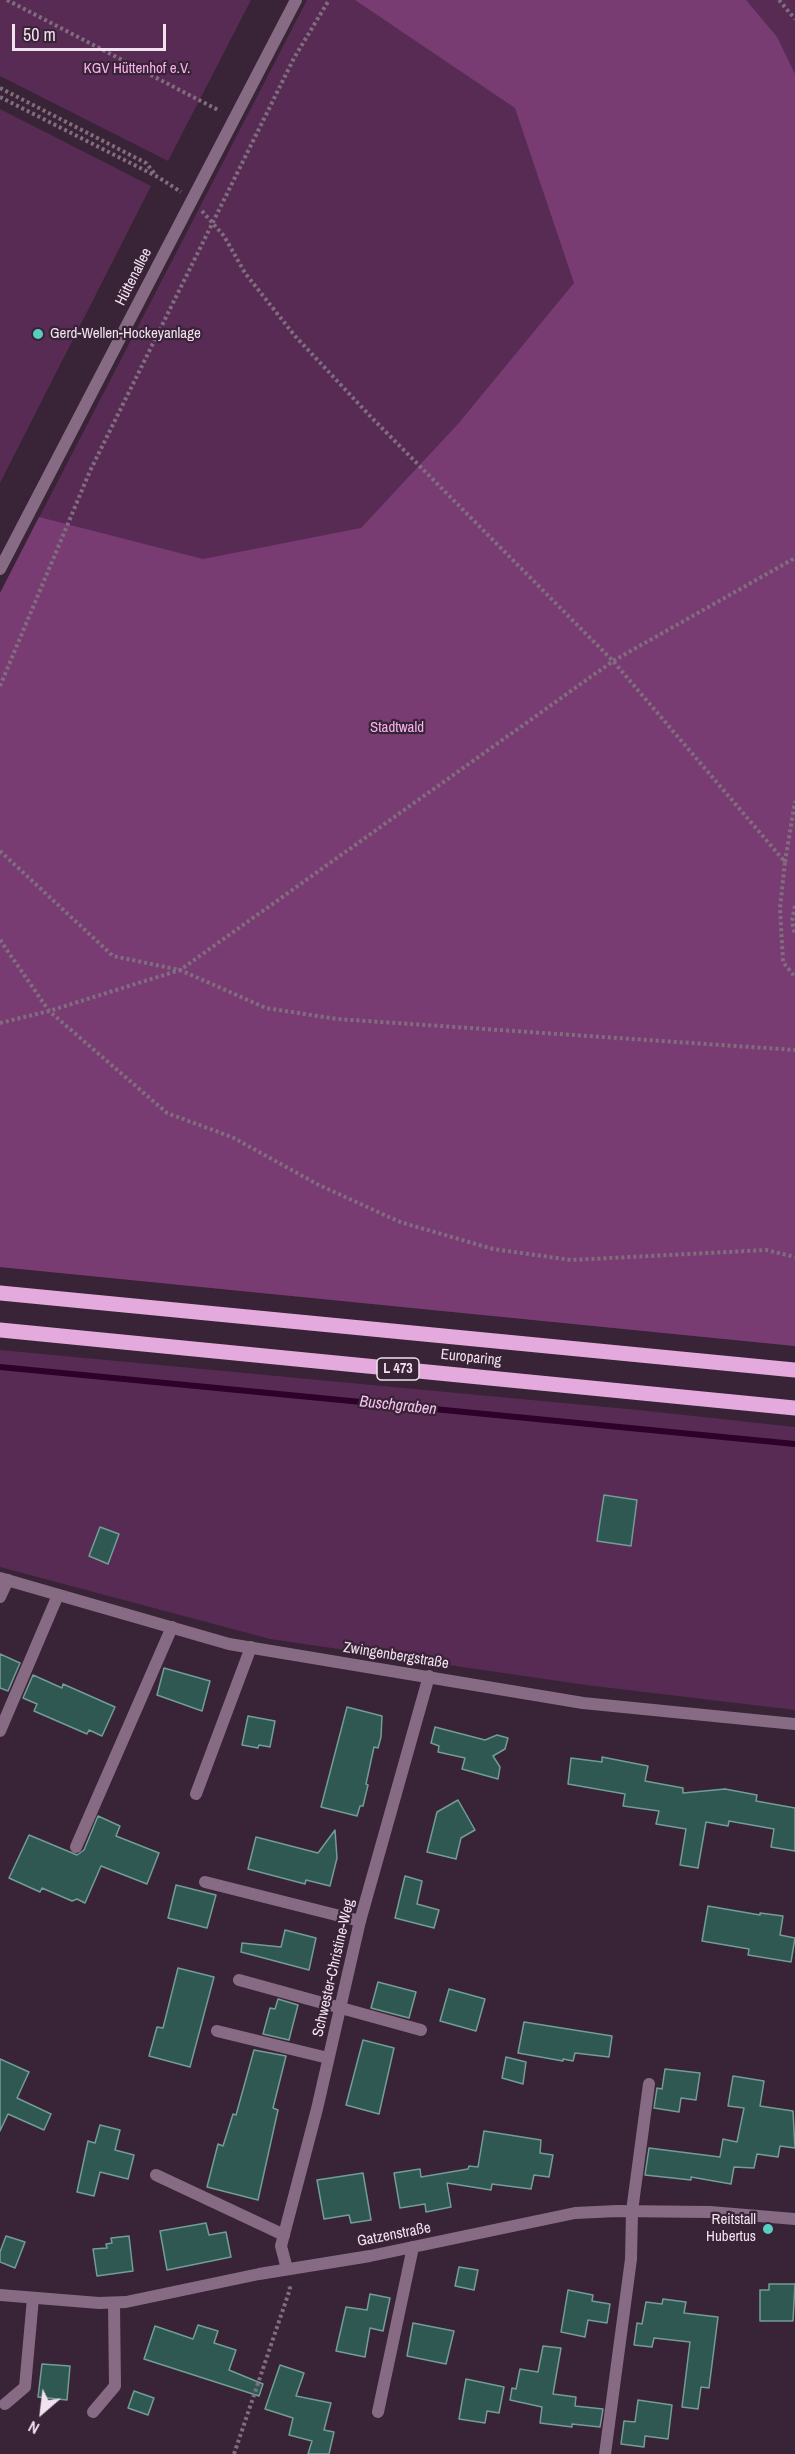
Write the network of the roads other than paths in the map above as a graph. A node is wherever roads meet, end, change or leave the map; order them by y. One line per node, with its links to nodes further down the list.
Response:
1 (296, 0): 2 (street, Hüttenallee)
2 (0, 569)
3 (0, 1293): 5 (main road, Europaring)
4 (0, 1330): 6 (main road, Europaring / L 473)
5 (795, 1370)
6 (795, 1408)
7 (4, 1579): 8 (street, Zwingenbergstraße); 9 (street)
8 (58, 1594): 10 (street, Zwingenbergstraße); 14 (street)
9 (0, 1598)
10 (172, 1627): 11 (street, Zwingenbergstraße); 16 (street)
11 (251, 1647): 12 (street, Zwingenbergstraße); 15 (street)
12 (429, 1676): 13 (street, Zwingenbergstraße); 18 (street, Schwester-Christine-Weg)
13 (795, 1724)
14 (0, 1731)
15 (196, 1794)
16 (76, 1847)
17 (205, 1882): 18 (street)
18 (360, 1921): 20 (street, Schwester-Christine-Weg)
19 (238, 1980): 20 (street)
20 (340, 2008): 21 (street); 23 (street, Schwester-Christine-Weg)
21 (421, 2030)
22 (217, 2031): 23 (street)
23 (328, 2058): 28 (street, Schwester-Christine-Weg)
24 (648, 2084): 26 (street)
25 (156, 2175): 28 (street)
26 (632, 2211): 27 (street, Gatzenstraße); 29 (street, Gatzenstraße); 37 (street)
27 (795, 2219)
28 (284, 2235): 30 (street, Schwester-Christine-Weg)
29 (413, 2247): 30 (street, Gatzenstraße); 36 (street)
30 (286, 2269): 33 (street, Gatzenstraße)
31 (0, 2295): 32 (street, Gatzenstraße)
32 (33, 2298): 33 (street, Gatzenstraße); 34 (street)
33 (114, 2304): 35 (street)
34 (5, 2404)
35 (93, 2412)
36 (378, 2412)
37 (605, 2454)

